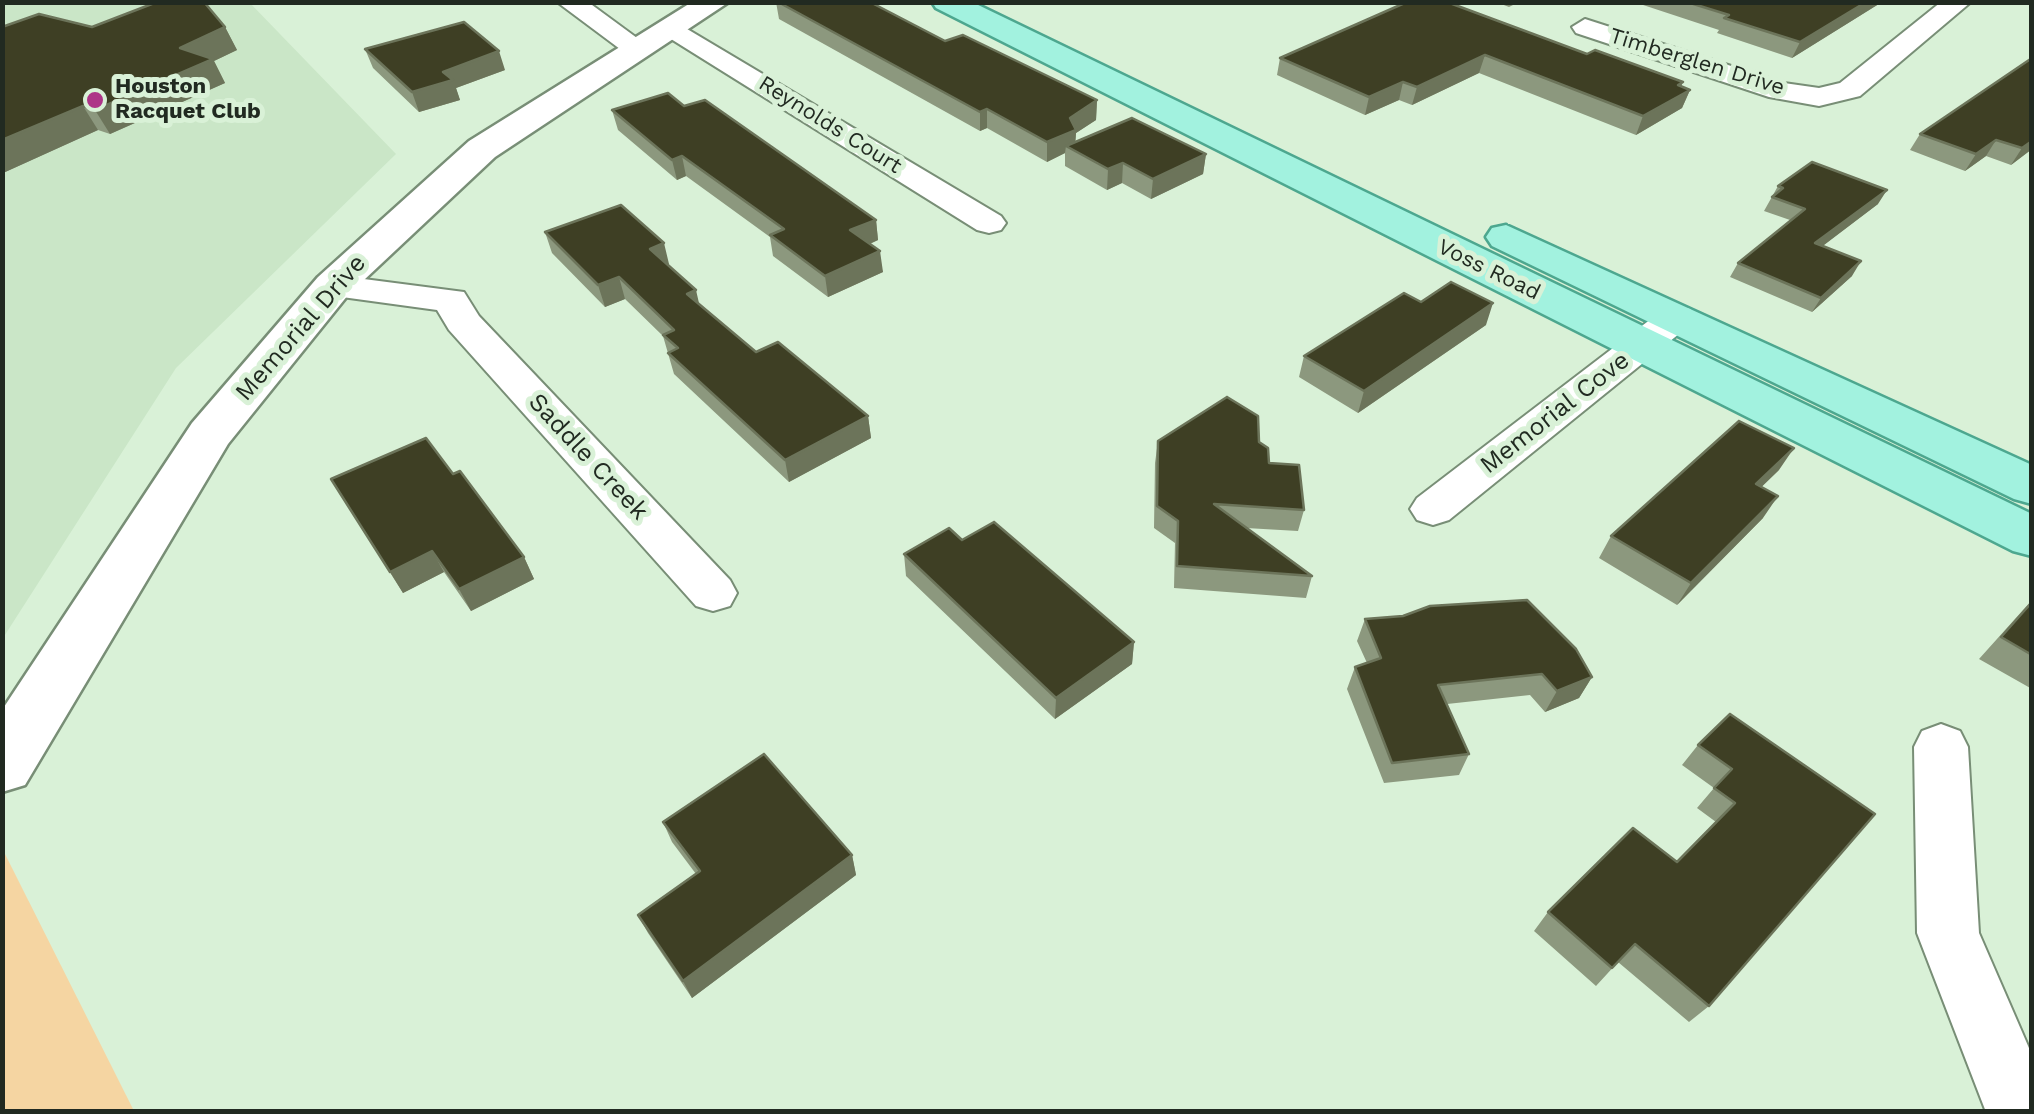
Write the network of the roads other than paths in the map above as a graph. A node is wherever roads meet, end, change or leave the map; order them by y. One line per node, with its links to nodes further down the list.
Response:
1 (570, 2): 8 (street)
2 (714, 2): 7 (street, Memorial Drive)
3 (947, 2): 11 (main road, Voss Road)
4 (1002, 2): 11 (main road, Voss Road)
5 (1958, 2): 6 (street, Timberglen Drive)
6 (1585, 27)
7 (672, 28): 8 (street, Memorial Drive); 9 (street, Reynolds Court)
8 (638, 49): 10 (street, Memorial Drive)
9 (989, 223)
10 (332, 286): 15 (street, Saddle Creek); 17 (street, Memorial Drive)
11 (1659, 331): 12 (main road, Voss Road); 13 (street, Memorial Cove); 14 (main road, Voss Road)
12 (2032, 486)
13 (1434, 509)
14 (2032, 538)
15 (714, 593)
16 (1941, 748): 18 (street)
17 (2, 765)
18 (2020, 1112)

